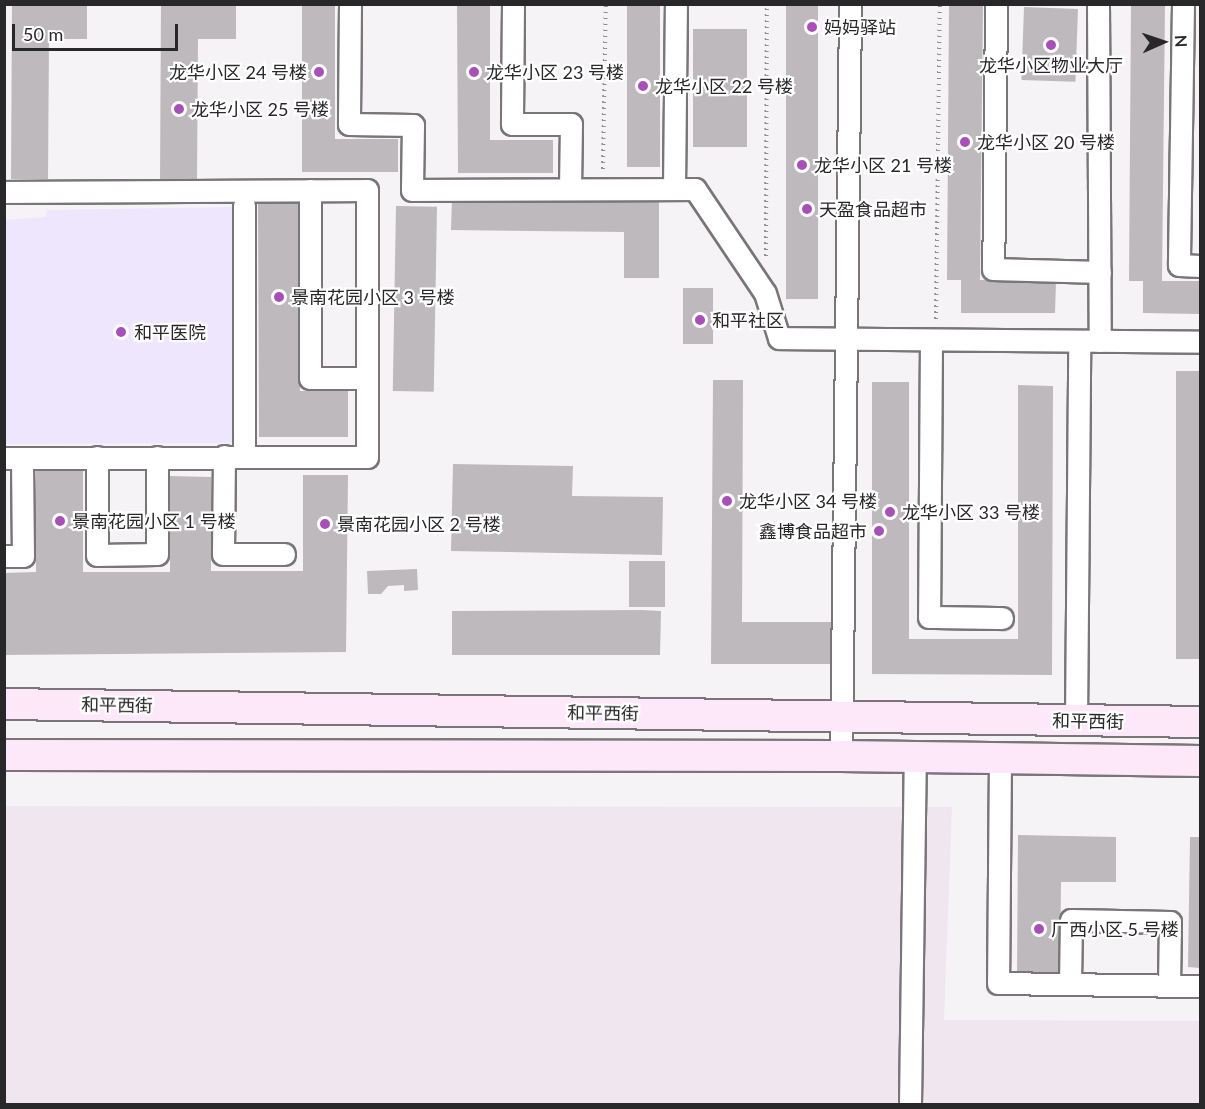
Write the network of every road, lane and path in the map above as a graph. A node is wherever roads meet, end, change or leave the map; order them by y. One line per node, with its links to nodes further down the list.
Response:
1 (350, 4): 11 (street)
2 (513, 4): 11 (street)
3 (606, 4): 12 (path)
4 (676, 4): 13 (street)
5 (767, 4): 19 (path)
6 (850, 4): 20 (street)
7 (940, 4): 21 (path)
8 (996, 4): 18 (street)
9 (1098, 4): 18 (street)
10 (1183, 4): 17 (street)
11 (570, 189): 12 (street)
12 (603, 189): 13 (street)
13 (674, 189): 19 (street)
14 (310, 190): 15 (street); 25 (street); 25 (street)
15 (4, 192)
16 (244, 205): 26 (street)
17 (1200, 266)
18 (1100, 272): 23 (street)
19 (765, 293): 20 (street)
20 (846, 339): 21 (street); 34 (street)
21 (933, 340): 22 (street); 32 (street)
22 (1079, 341): 23 (street); 35 (street)
23 (1100, 341): 24 (street)
24 (1200, 342)
25 (367, 378): 26 (street)
26 (234, 456): 28 (street); 30 (street)
27 (97, 457): 28 (street); 28 (street); 29 (street)
28 (157, 457)
29 (13, 458): 31 (street)
30 (284, 554)
31 (4, 556)
32 (1002, 618)
33 (4, 704): 34 (main road, 和平西街)
34 (842, 717): 35 (main road, 和平西街); 38 (street)
35 (1076, 721): 36 (main road, 和平西街)
36 (1200, 723)
37 (4, 755): 38 (main road)
38 (841, 756): 39 (main road)
39 (915, 757): 40 (main road); 45 (street)
40 (1000, 759): 41 (main road); 42 (street)
41 (1200, 761)
42 (1070, 984): 43 (street); 43 (street)
43 (1169, 986): 44 (street)
44 (1200, 986)
45 (910, 1104)

